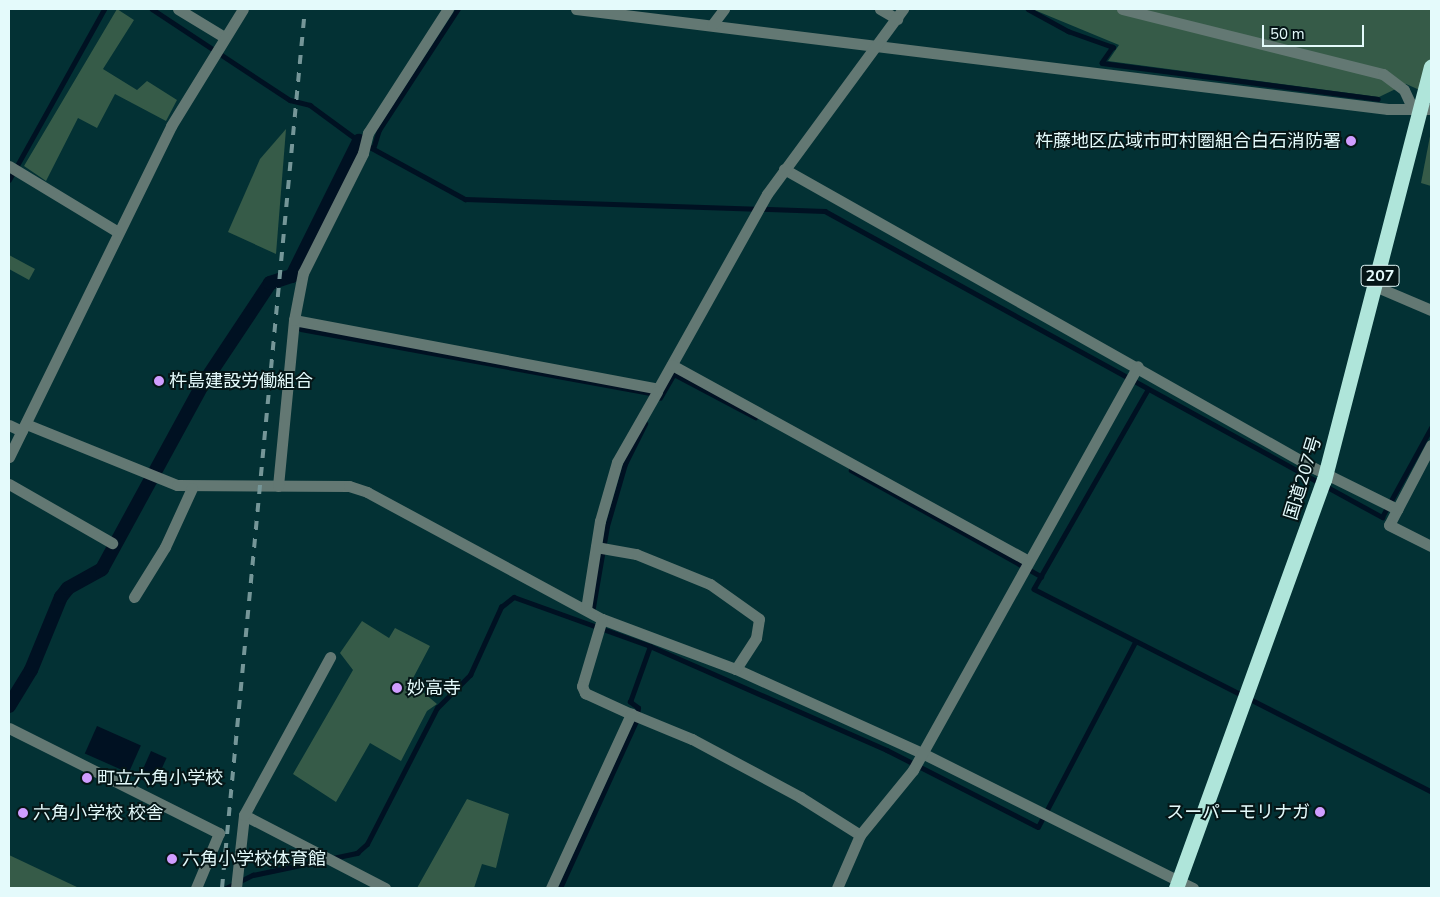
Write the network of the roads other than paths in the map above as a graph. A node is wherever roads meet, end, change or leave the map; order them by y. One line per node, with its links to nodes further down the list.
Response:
1 (178, 9): 11 (street)
2 (243, 9): 11 (street)
3 (448, 9): 20 (street)
4 (576, 9): 10 (street)
5 (724, 9): 10 (street)
6 (880, 9): 9 (street)
7 (903, 9): 9 (street)
8 (1122, 9): 14 (street)
9 (897, 19): 12 (street)
10 (712, 25): 12 (street)
11 (221, 42): 17 (street)
12 (879, 45): 14 (street); 16 (street)
13 (1431, 69): 14 (highway, 国道207号 / 207)
14 (1426, 109): 18 (highway, 国道207号 / 207)
15 (9, 166): 17 (street)
16 (784, 170): 21 (street); 22 (street)
17 (118, 232): 25 (street)
18 (1377, 287): 19 (street); 28 (highway, 国道207号 / 207)
19 (1431, 310)
20 (294, 320): 21 (street); 30 (street)
21 (672, 365): 36 (street)
22 (1136, 368): 28 (street); 36 (street)
23 (654, 396): 35 (street)
24 (9, 425): 25 (street)
25 (24, 427): 27 (street); 31 (street)
26 (1431, 445): 32 (street)
27 (9, 457)
28 (1323, 482): 32 (street); 46 (highway, 国道207号 / 207)
29 (9, 484): 33 (street)
30 (278, 486): 31 (street); 38 (street)
31 (192, 488): 37 (street)
32 (1391, 507): 34 (street)
33 (112, 543)
34 (1431, 546)
35 (601, 547): 38 (street); 40 (street)
36 (1026, 565): 43 (street)
37 (134, 597)
38 (594, 618): 40 (street); 41 (street)
39 (330, 657): 44 (street)
40 (736, 669): 43 (street)
41 (635, 716): 45 (street); 50 (street)
42 (9, 728): 47 (street)
43 (918, 761): 45 (street); 46 (street)
44 (244, 815): 48 (street); 49 (street)
45 (860, 835): 51 (street)
46 (1177, 885): 52 (street)
47 (196, 888)
48 (236, 888)
49 (385, 888)
50 (551, 888)
51 (837, 888)
52 (1193, 888)

